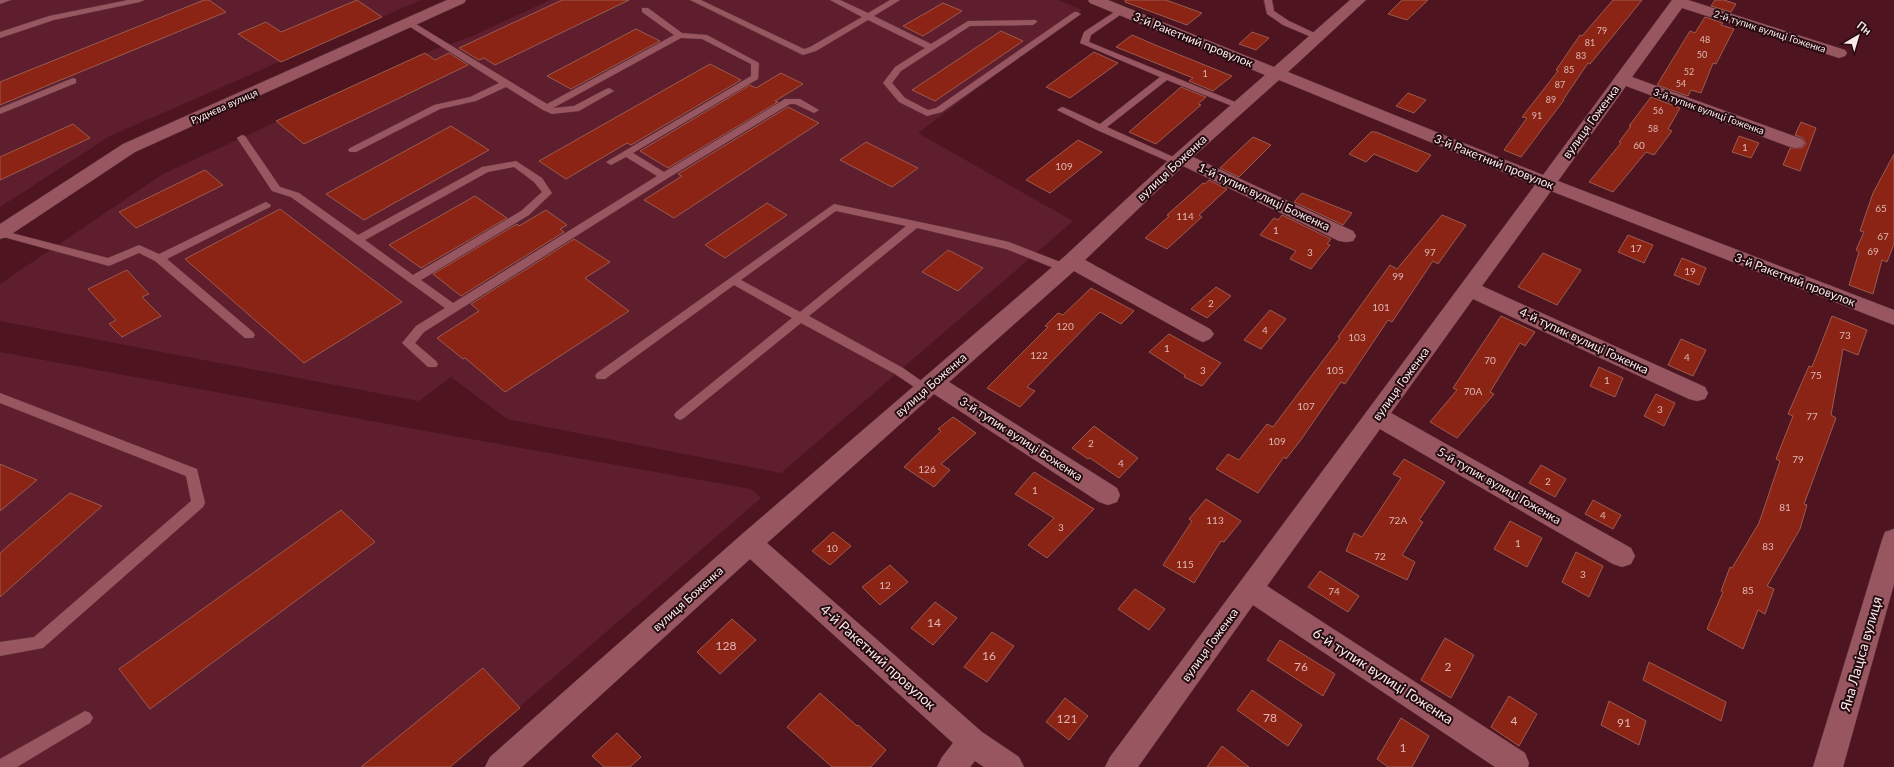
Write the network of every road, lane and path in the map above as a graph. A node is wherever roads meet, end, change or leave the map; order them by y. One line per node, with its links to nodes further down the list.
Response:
1 (7, 0): 11 (lane)
2 (140, 0): 18 (lane)
3 (459, 0): 17 (street, Руднєва вулиця)
4 (694, 0): 15 (lane)
5 (834, 0): 15 (lane)
6 (896, 0): 15 (lane)
7 (1095, 0): 13 (street, 3-й Ракетний провулок)
8 (1268, 0): 20 (lane)
9 (1359, 0): 20 (street, вулиця Боженка)
10 (1679, 1): 22 (street, 2-й тупик вулиці Гоженка); 25 (street, вулиця Гоженка)
11 (0, 2)
12 (645, 10): 19 (lane)
13 (1122, 11): 23 (street, 3-й Ракетний провулок); 24 (lane)
14 (1077, 14): 21 (lane)
15 (868, 17): 21 (lane)
16 (1033, 22): 21 (lane)
17 (408, 23): 27 (lane); 45 (street, Руднєва вулиця)
18 (0, 35)
19 (680, 35): 30 (lane); 38 (lane)
20 (1319, 37): 23 (street, вулиця Боженка)
21 (932, 48)
22 (1839, 53)
23 (1277, 74): 29 (street, вулиця Боженка); 42 (street, 3-й Ракетний провулок)
24 (1166, 76): 29 (lane); 34 (lane)
25 (1622, 79): 36 (street, 3-й тупик вулиці Гоженка); 42 (street, вулиця Гоженка)
26 (72, 81): 33 (lane)
27 (506, 83): 30 (lane); 37 (lane)
28 (609, 91): 30 (lane)
29 (1240, 106): 39 (street, вулиця Боженка)
30 (546, 108)
31 (814, 110): 41 (lane)
32 (1062, 110): 34 (lane)
33 (0, 111)
34 (1100, 128): 39 (lane)
35 (242, 138): 47 (lane)
36 (1796, 143)
37 (353, 150)
38 (626, 153): 40 (lane); 41 (lane)
39 (1179, 160): 46 (street, 1-й тупик вулиці Боженка); 49 (street, вулиця Боженка)
40 (611, 162)
41 (664, 176): 53 (lane)
42 (1547, 183): 52 (street, вулиця Гоженка); 55 (street, 3-й Ракетний провулок)
43 (266, 205): 48 (lane)
44 (915, 224): 49 (lane); 51 (lane); 54 (lane)
45 (0, 233): 48 (lane)
46 (1346, 236)
47 (357, 240): 50 (lane); 50 (lane)
48 (159, 258): 57 (lane)
49 (1068, 265): 56 (street); 60 (street, вулиця Боженка)
50 (413, 280): 53 (lane)
51 (733, 280): 54 (lane); 59 (lane)
52 (1470, 289): 61 (street, 4-й тупик вулиці Гоженка); 64 (street, вулиця Гоженка)
53 (452, 308): 58 (lane)
54 (801, 317): 60 (lane); 63 (lane)
55 (1894, 318)
56 (1203, 334)
57 (249, 335)
58 (432, 364)
59 (601, 376)
60 (930, 387): 65 (street, 3-й тупик вулиці Боженка); 67 (street, вулиця Боженка)
61 (1697, 393)
62 (0, 398): 70 (lane)
63 (680, 416)
64 (1377, 416): 68 (street, 5-й тупик вулиці Гоженка); 69 (street, вулиця Гоженка)
65 (1108, 495)
66 (1894, 540): 79 (street, Яна Лаціса вулиця)
67 (750, 543): 72 (street, 4-й Ракетний провулок); 75 (street, вулиця Боженка)
68 (1622, 556)
69 (1250, 589): 73 (street, 6-й тупик вулиці Гоженка); 78 (street, вулиця Гоженка)
70 (0, 649)
71 (85, 718): 74 (lane)
72 (972, 742): 76 (street); 77 (street, 4-й Ракетний провулок)
73 (1515, 763)
74 (2, 767)
75 (500, 767)
76 (952, 767)
77 (1009, 767)
78 (1120, 767)
79 (1828, 767)

